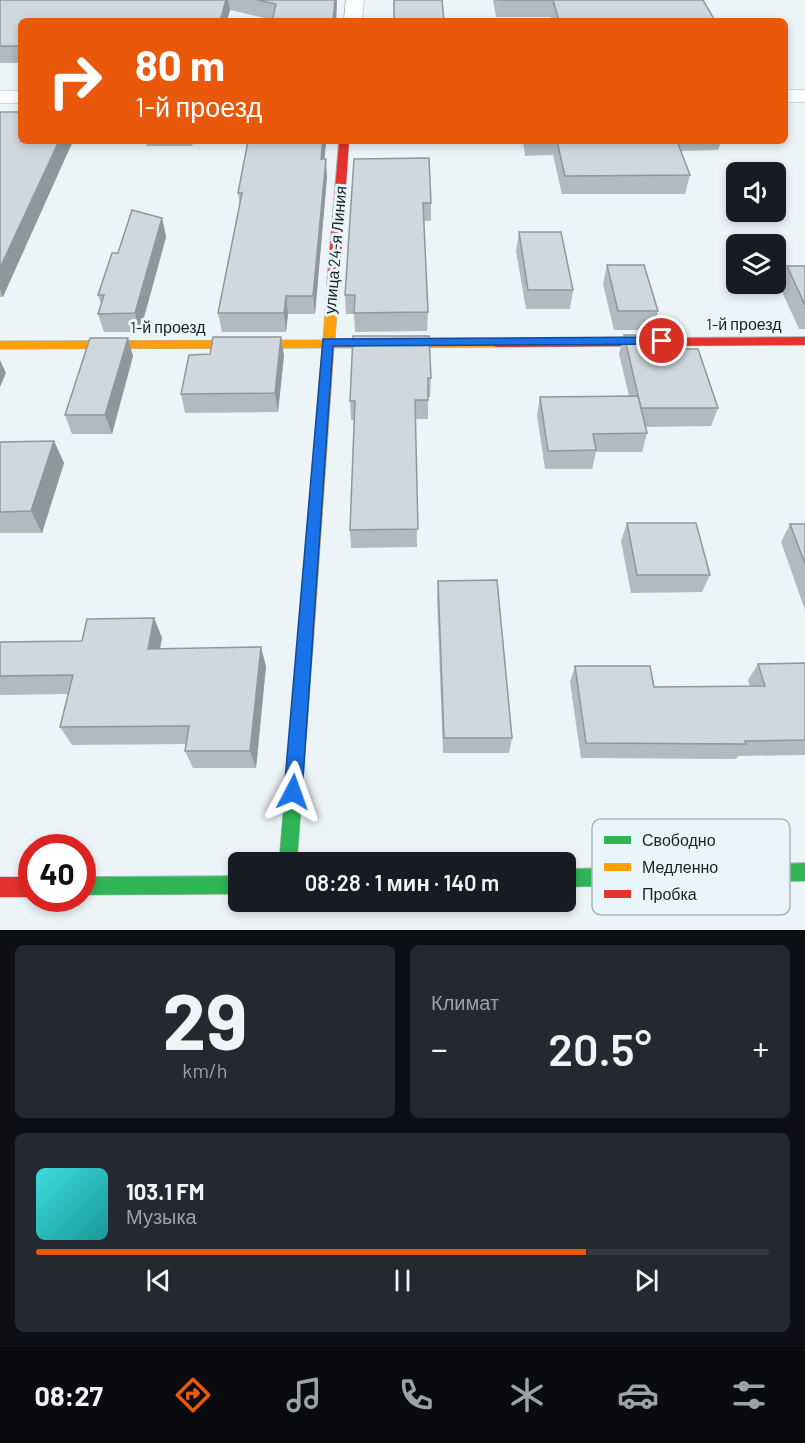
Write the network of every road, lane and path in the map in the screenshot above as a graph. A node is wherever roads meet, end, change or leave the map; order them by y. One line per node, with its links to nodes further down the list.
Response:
1 (355, 0): 2 (street)
2 (353, 18)
3 (788, 96): 4 (street)
4 (805, 96)
5 (0, 97): 6 (street)
6 (18, 97)
7 (344, 144): 9 (street, улица 24-я Линия)
8 (805, 341): 9 (street, 1-й проезд)
9 (327, 342): 10 (street, 1-й проезд); 11 (street, улица 24-я Линия)
10 (0, 345)
11 (289, 852)
12 (790, 872): 13 (street)
13 (805, 872)
14 (592, 877): 15 (street)
15 (576, 878)
16 (228, 885): 18 (street)
17 (18, 886): 19 (street)
18 (96, 886)
19 (0, 887)

